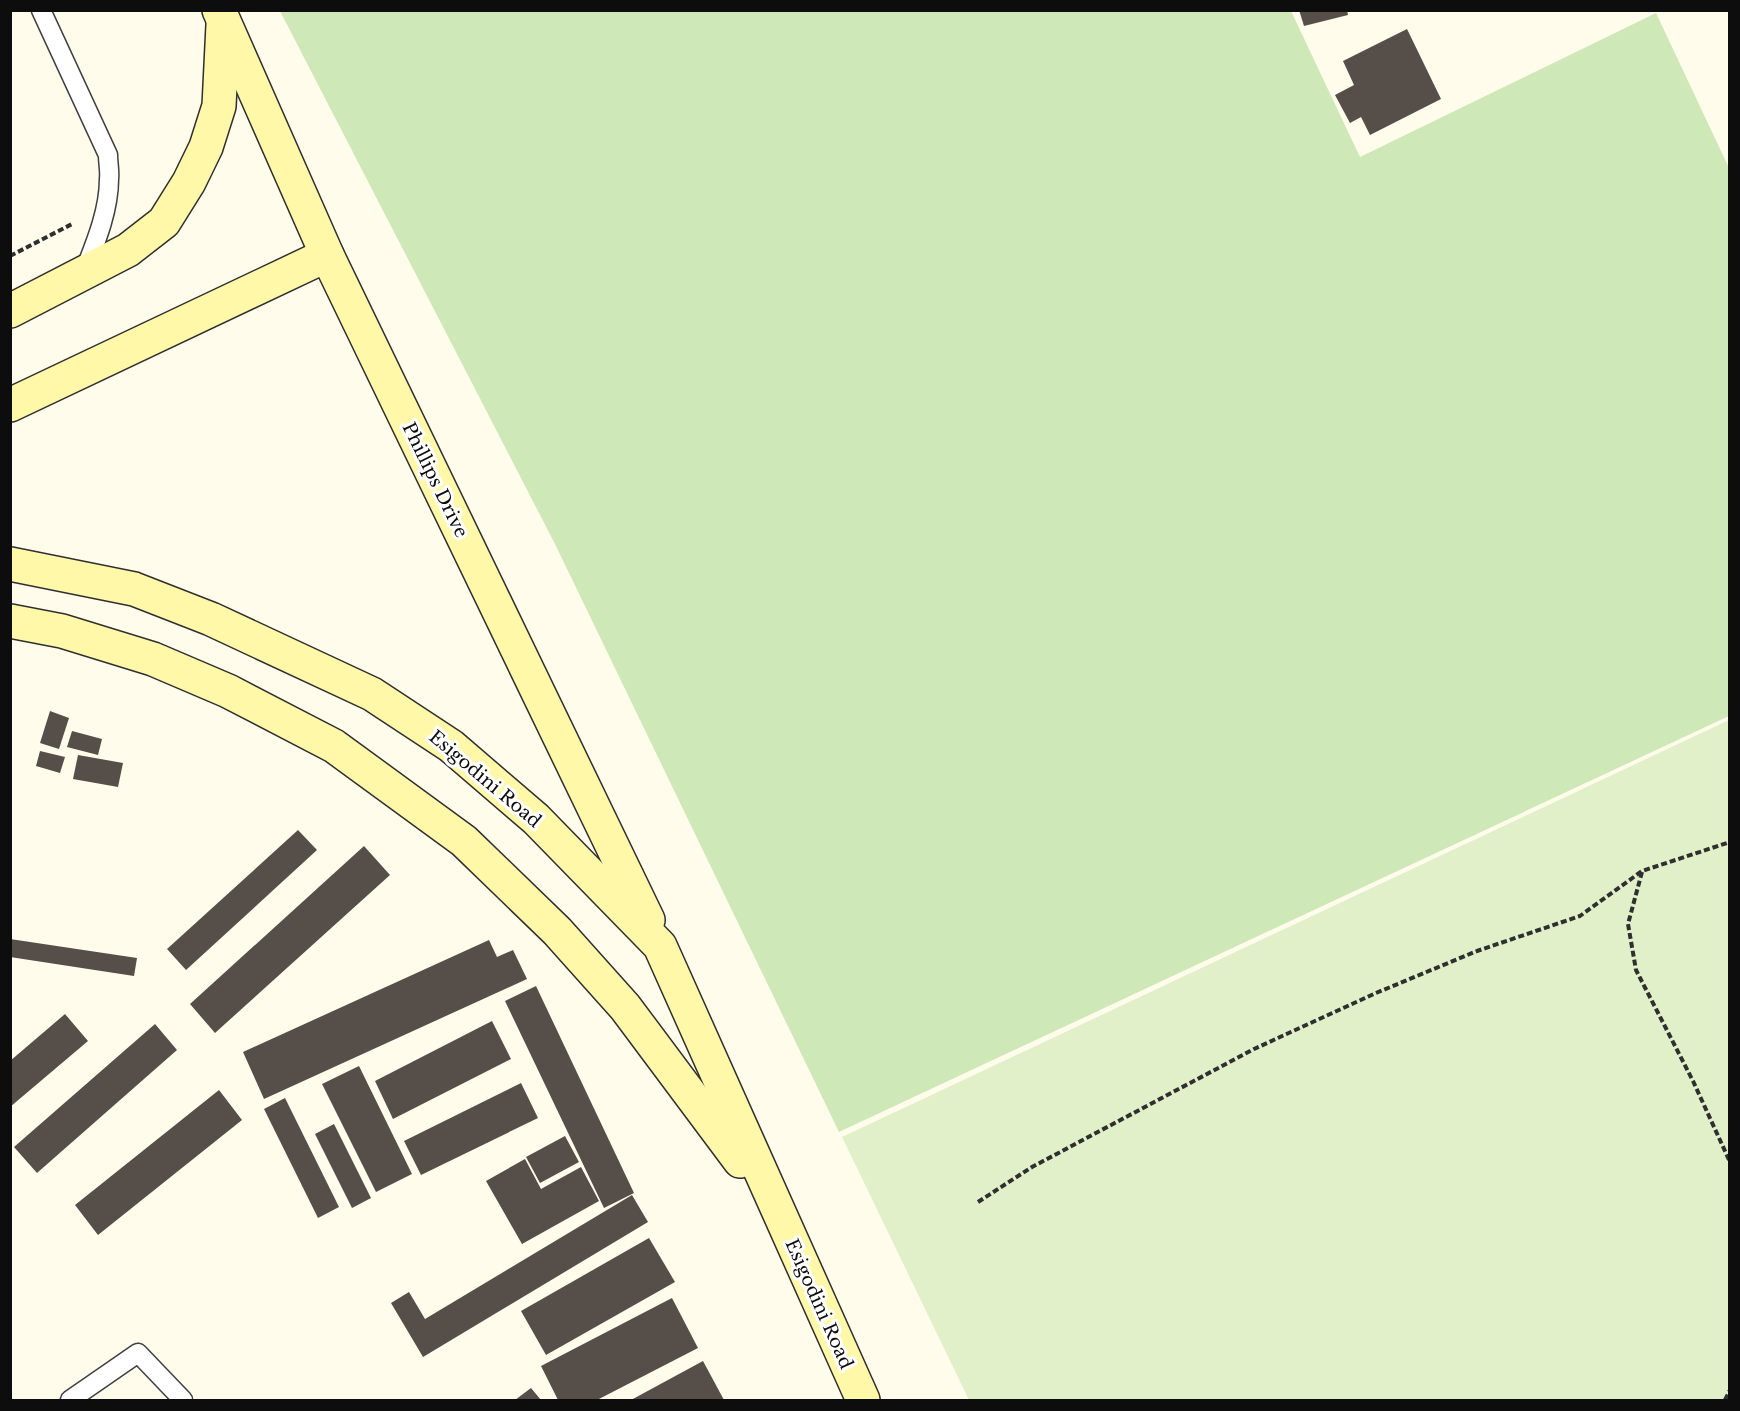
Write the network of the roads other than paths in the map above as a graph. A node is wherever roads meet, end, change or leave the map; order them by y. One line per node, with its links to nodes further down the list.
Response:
1 (41, 10): 4 (lane)
2 (222, 16): 3 (main road, Phillips Drive); 4 (main road)
3 (327, 255): 6 (main road); 9 (main road, Phillips Drive)
4 (83, 273): 5 (main road)
5 (10, 311)
6 (10, 405)
7 (10, 564): 9 (main road, Esigodini Road)
8 (10, 621): 10 (main road, Esigodini Road)
9 (660, 946): 10 (main road, Esigodini Road)
10 (776, 1208): 13 (main road, Esigodini Road)
11 (70, 1401): 12 (lane)
12 (183, 1401)
13 (863, 1401)

